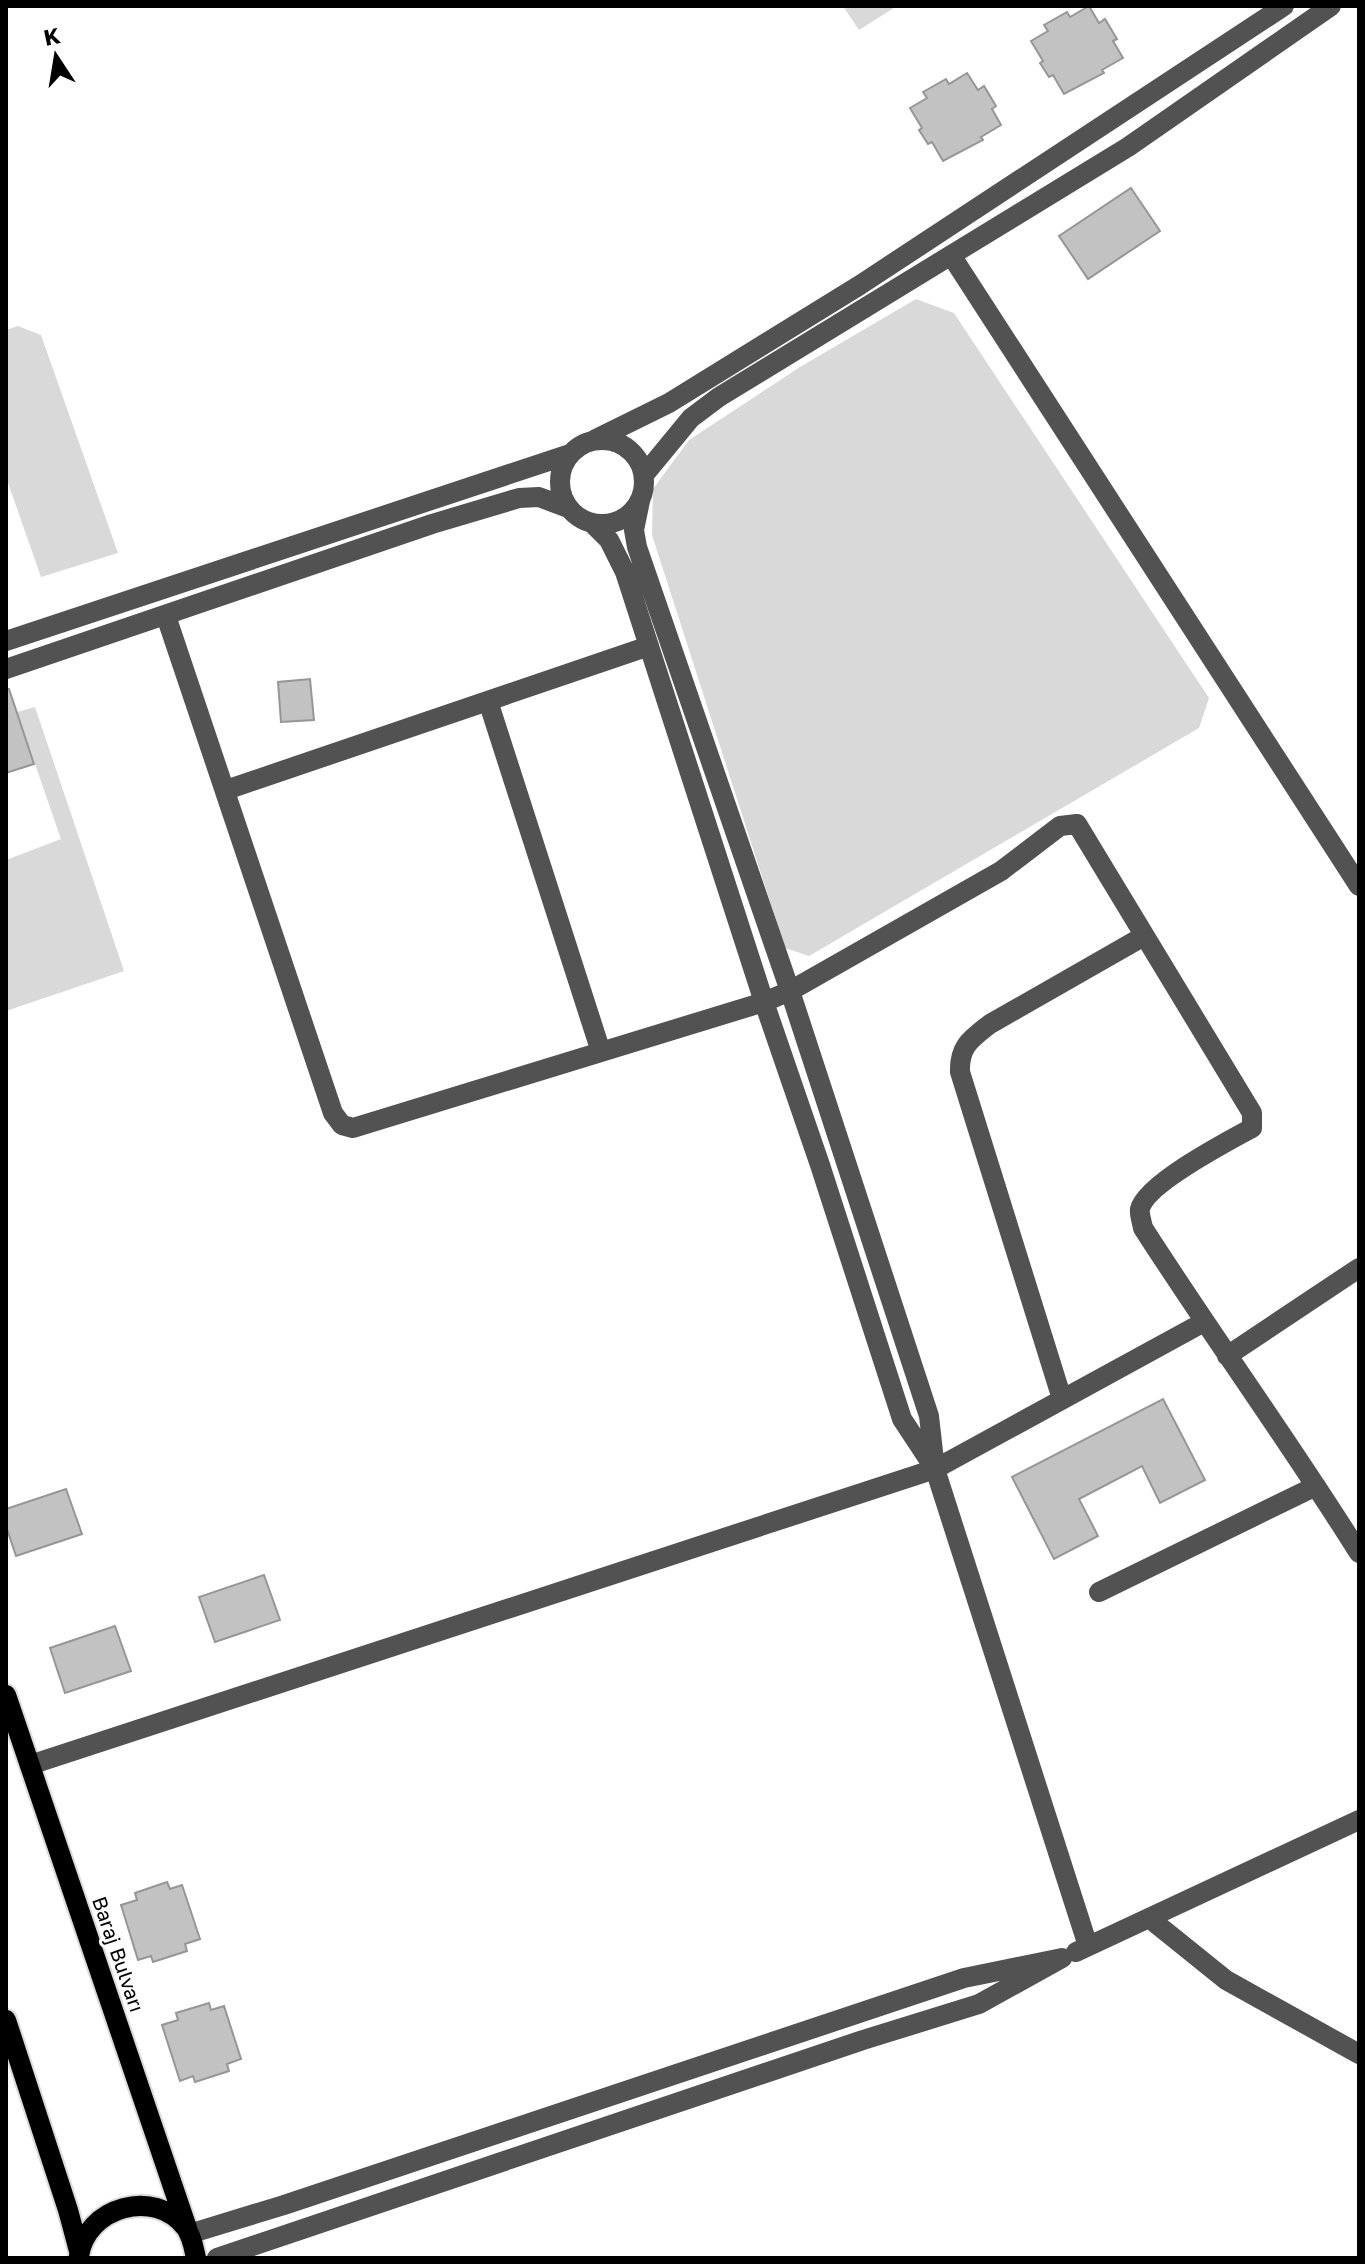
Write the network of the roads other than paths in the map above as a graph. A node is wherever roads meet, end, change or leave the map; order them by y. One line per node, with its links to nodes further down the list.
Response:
1 (1284, 6): 4 (street)
2 (1331, 6): 3 (street)
3 (951, 255): 6 (street); 16 (street)
4 (594, 440): 5 (street); 6 (street)
5 (570, 454): 8 (street); 11 (street)
6 (644, 475): 7 (street)
7 (640, 501): 9 (street); 18 (street)
8 (568, 508): 9 (street); 10 (street)
9 (592, 523): 12 (street)
10 (166, 616): 13 (street); 15 (street)
11 (6, 641)
12 (649, 646): 14 (street); 19 (street)
13 (6, 669)
14 (488, 701): 15 (street); 20 (street)
15 (226, 790): 20 (street)
16 (1359, 886)
17 (1144, 936): 18 (street); 22 (street); 24 (street)
18 (790, 991): 19 (street); 25 (street)
19 (764, 1002): 20 (street); 25 (street)
20 (601, 1052)
21 (1359, 1268): 23 (street)
22 (1204, 1322): 23 (street); 24 (street)
23 (1227, 1356): 26 (street)
24 (1062, 1399): 25 (street)
25 (935, 1469): 30 (street); 33 (street)
26 (1316, 1486): 27 (street); 28 (street)
27 (1359, 1553)
28 (1099, 1592)
29 (6, 1695): 30 (main road, Baraj Bulvarı)
30 (30, 1765): 37 (main road, Baraj Bulvarı)
31 (1359, 1820): 32 (street)
32 (1149, 1918): 33 (street); 36 (street)
33 (1088, 1946): 34 (street)
34 (1062, 1958): 37 (street); 40 (street)
35 (6, 2020): 38 (main road)
36 (1359, 2054)
37 (188, 2231): 38 (main road); 39 (main road, Baraj Bulvarı)
38 (79, 2254)
39 (196, 2258)
40 (217, 2258)

